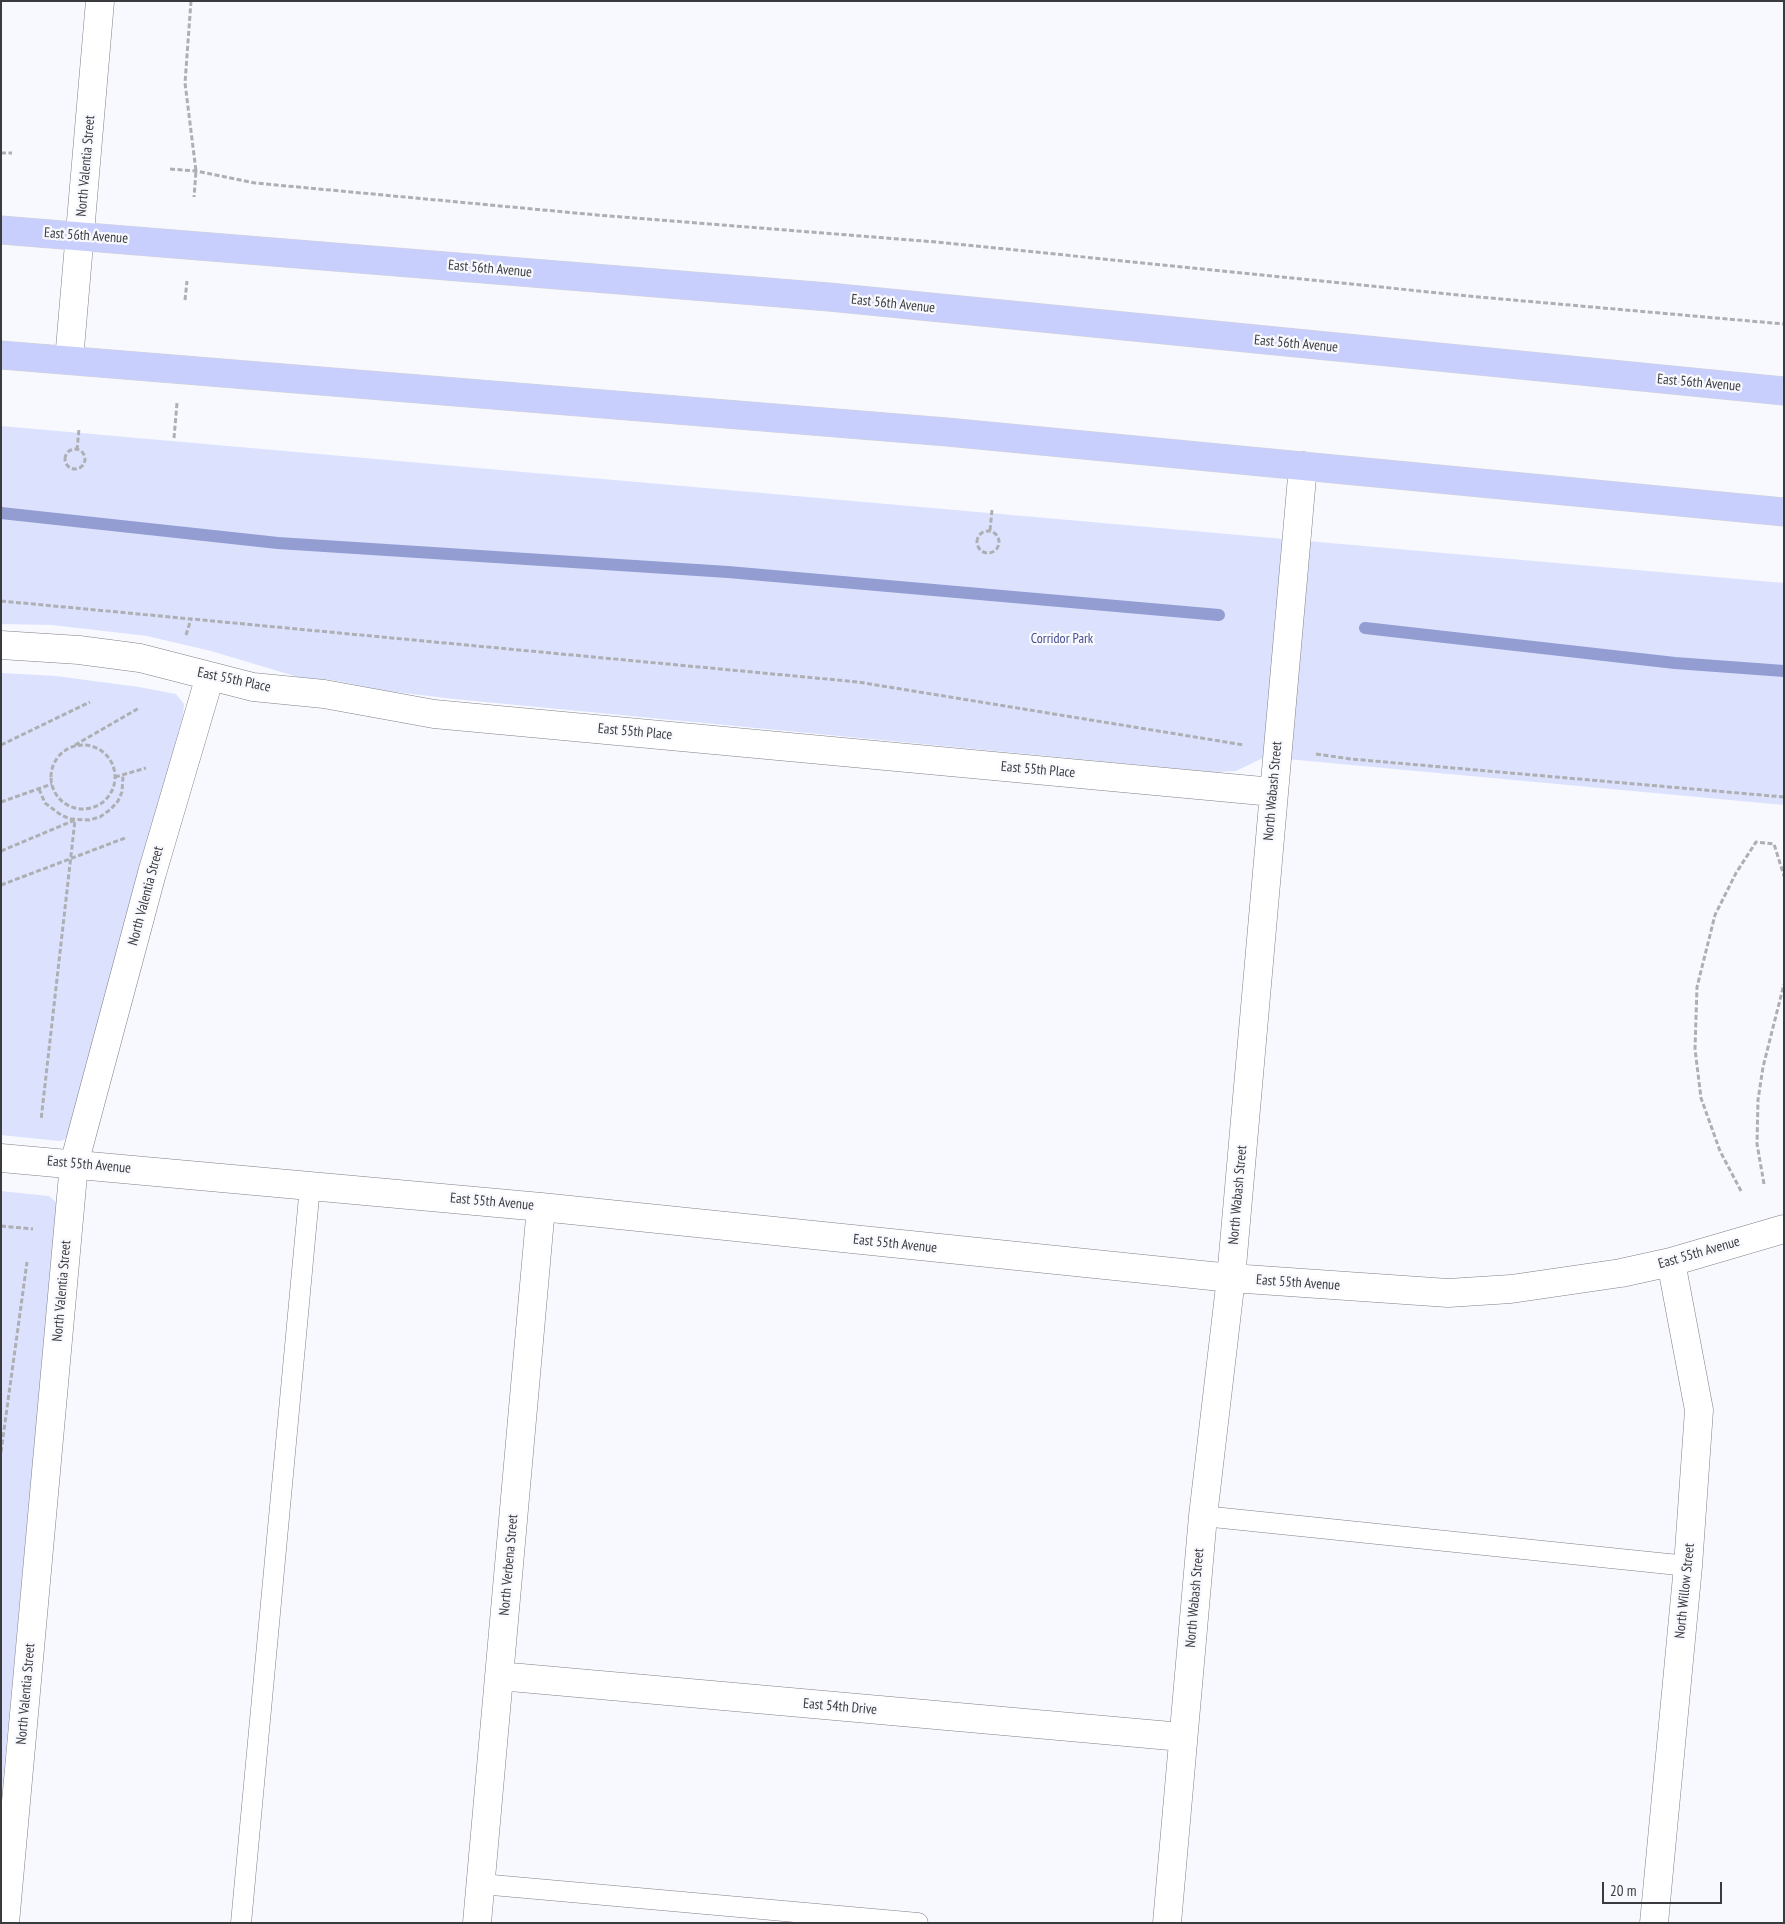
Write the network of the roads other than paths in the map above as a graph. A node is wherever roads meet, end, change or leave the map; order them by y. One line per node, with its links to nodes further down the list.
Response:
1 (100, 1): 3 (street, North Valentia Street)
2 (1, 230): 3 (main road, East 56th Avenue)
3 (80, 236): 5 (street, North Valentia Street); 6 (main road, East 56th Avenue)
4 (1, 355): 5 (main road)
5 (69, 360): 7 (main road)
6 (1784, 391)
7 (1303, 466): 8 (main road); 11 (street, North Wabash Street)
8 (1784, 512)
9 (1, 646): 10 (street, East 55th Place)
10 (210, 676): 11 (street, East 55th Place); 13 (street, North Valentia Street)
11 (1273, 792): 18 (street, North Wabash Street)
12 (1, 1158): 13 (street, East 55th Avenue)
13 (74, 1164): 14 (street, East 55th Avenue); 24 (street, North Valentia Street)
14 (310, 1186): 15 (street, East 55th Avenue); 25 (lane)
15 (541, 1207): 18 (street, East 55th Avenue); 21 (street, North Verbena Street)
16 (1784, 1229): 17 (street, East 55th Avenue)
17 (1671, 1262): 18 (street, East 55th Avenue); 20 (street, North Willow Street)
18 (1231, 1278): 19 (street, North Wabash Street)
19 (1203, 1516): 20 (lane); 22 (street, North Wabash Street)
20 (1688, 1566): 29 (street, North Willow Street)
21 (499, 1676): 22 (street, East 54th Drive); 23 (street, North Verbena Street)
22 (1182, 1737): 28 (street, North Wabash Street)
23 (481, 1884): 26 (street, North Verbena Street); 27 (lane)
24 (5, 1923)
25 (241, 1923)
26 (477, 1923)
27 (918, 1923)
28 (1167, 1923)
29 (1654, 1923)

